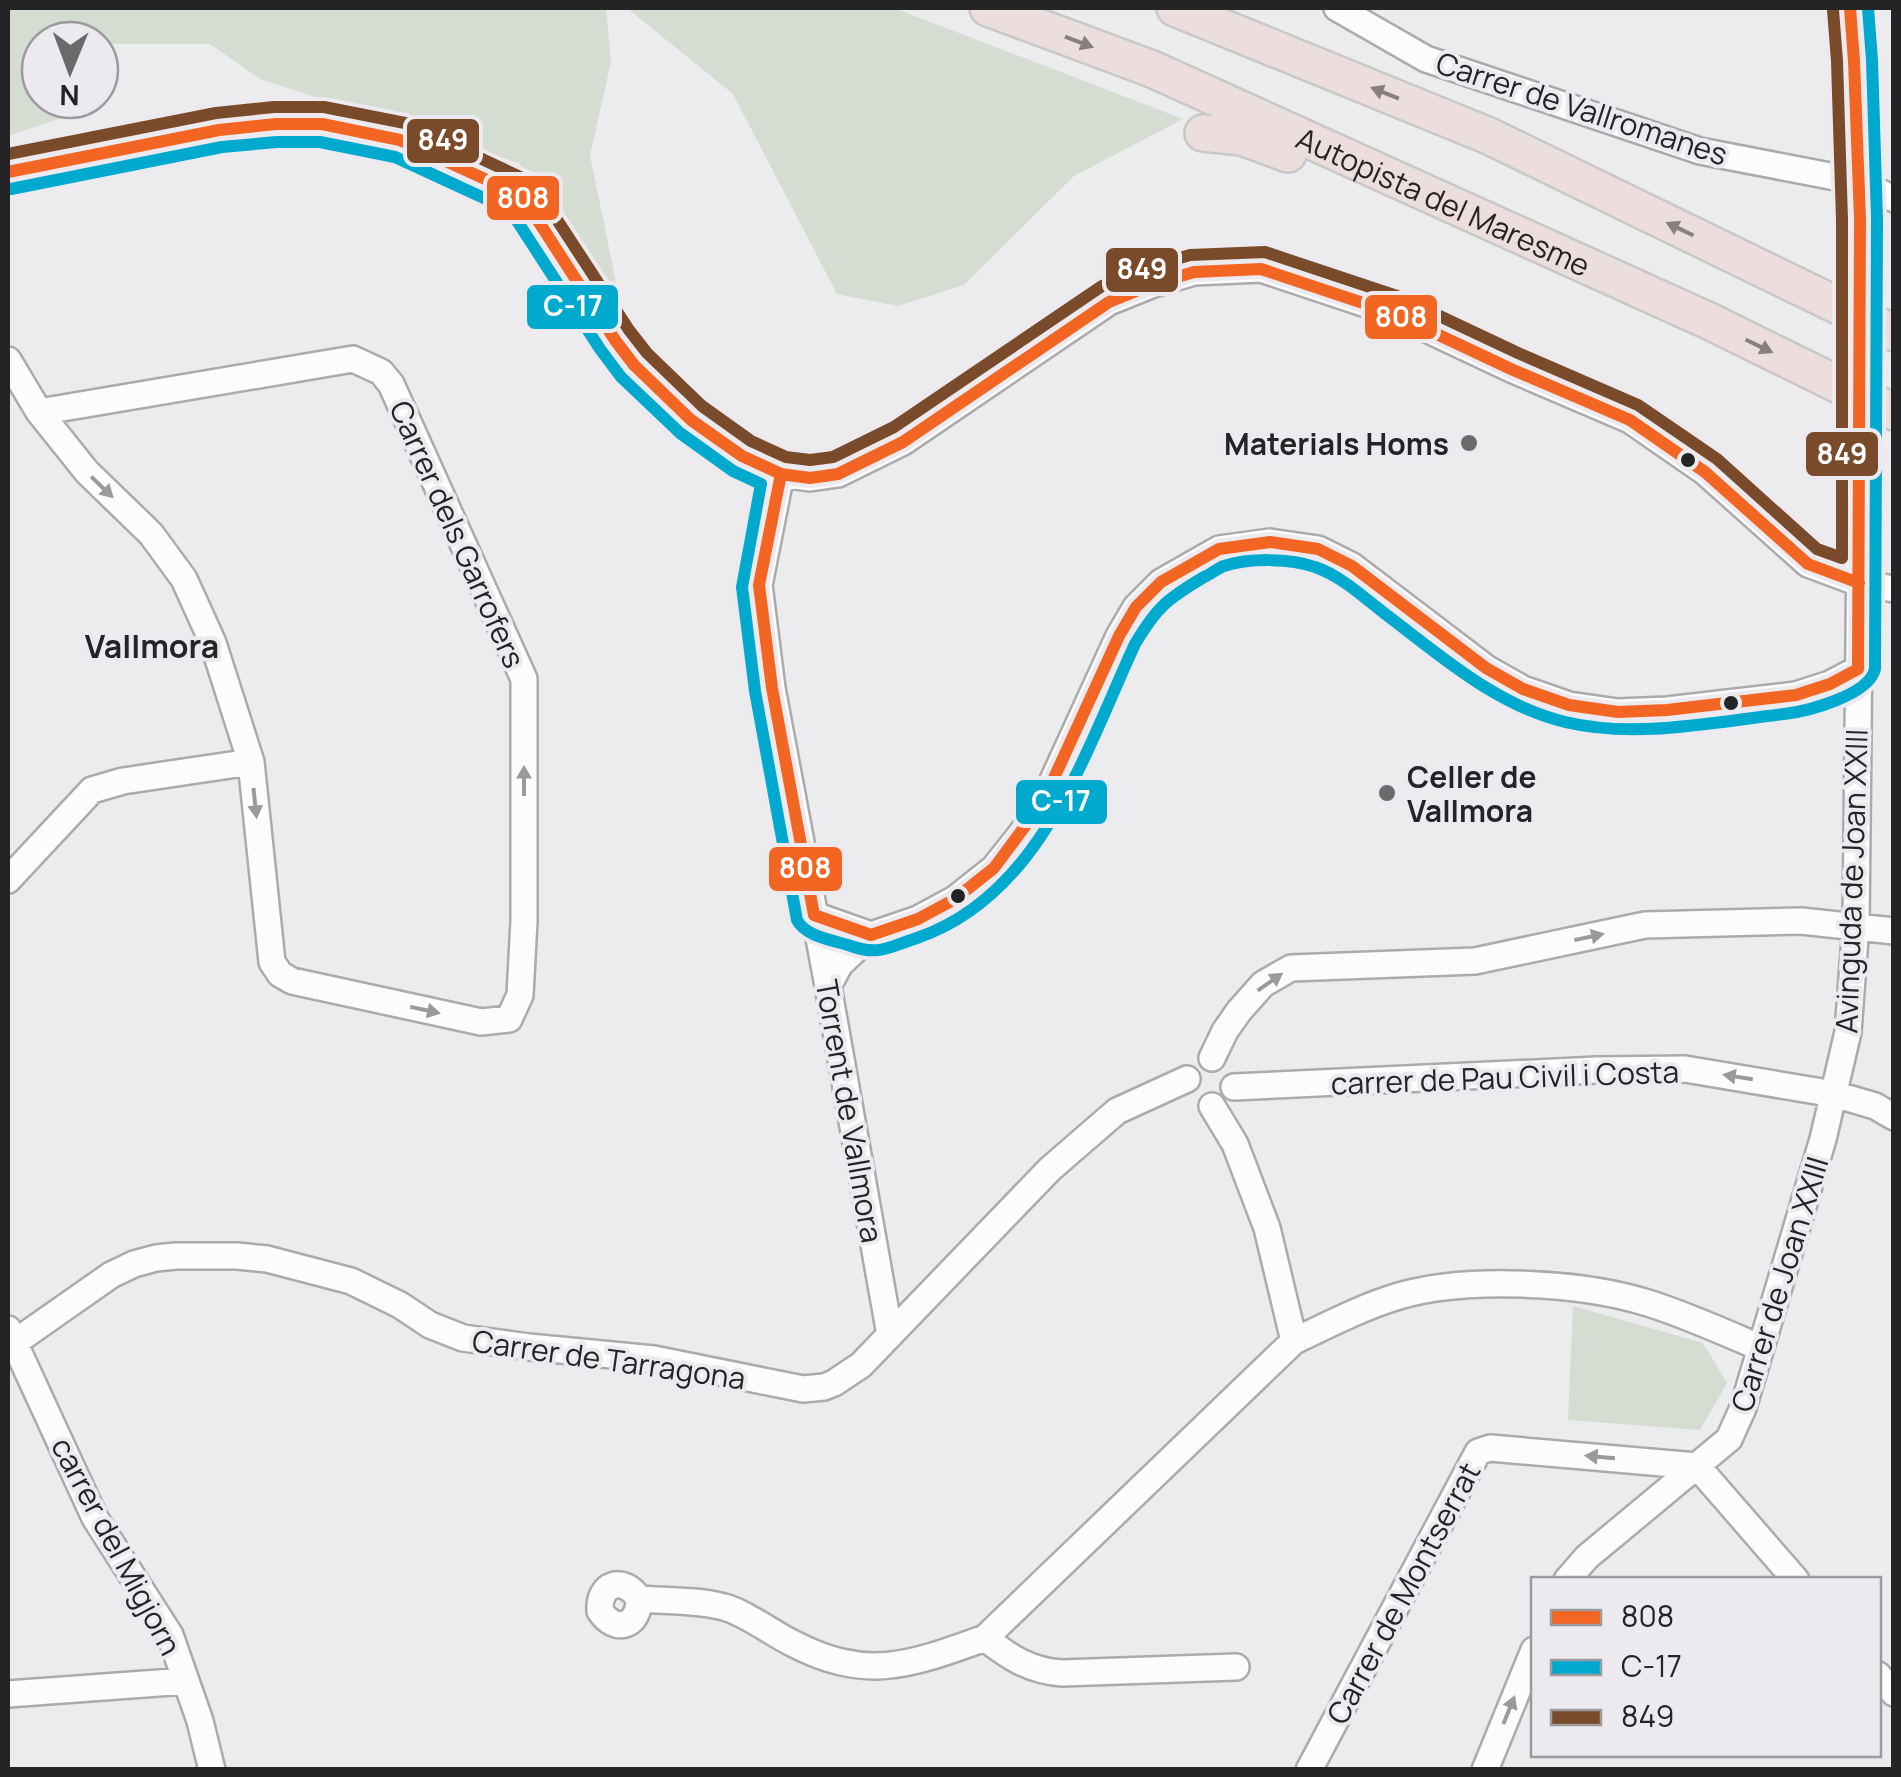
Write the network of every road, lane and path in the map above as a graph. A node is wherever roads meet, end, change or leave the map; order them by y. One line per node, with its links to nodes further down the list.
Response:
1 (988, 8): 9 (highway, Autopista del Maresme, one-way to 9)
2 (1175, 8): 10 (highway, one-way to 2)
3 (1337, 8): 7 (street, Carrer de Vallromanes)
4 (1850, 8): 7 (street, Avinguda de Joan XXIII)
5 (1202, 133): 9 (highway)
6 (8, 172): 14 (street)
7 (1856, 181): 8 (street, Carrer de Vallromanes); 15 (street, Avinguda de Joan XXIII, bridge)
8 (1894, 199)
9 (1709, 321): 13 (highway, Autopista del Maresme, one-way to 13)
10 (1894, 333)
11 (8, 360): 12 (street, Carrer dels Garrofers)
12 (39, 412): 18 (street, Carrer dels Garrofers, one-way to 18); 18 (street, Carrer dels Garrofers, one-way to 12)
13 (1894, 412)
14 (781, 474): 15 (street); 20 (street, Torrent de Vallmora)
15 (1859, 583): 16 (street); 17 (street, Avinguda de Joan XXIII)
16 (1894, 589)
17 (1858, 669): 21 (street, Avinguda de Joan XXIII); 23 (street)
18 (251, 762): 19 (street)
19 (8, 880)
20 (814, 915): 23 (street); 24 (street, Torrent de Vallmora)
21 (1856, 925): 22 (street); 25 (street, one-way to 21); 28 (street, Avinguda de Joan XXIII)
22 (1894, 930)
23 (871, 935): 24 (street)
24 (828, 986): 31 (street, Torrent de Vallmora)
25 (1212, 1058): 26 (street); 27 (street)
26 (1187, 1078): 29 (street); 31 (street, Carrer de Tarragona)
27 (1234, 1086): 28 (street, carrer de Pau Civil i Costa, one-way to 27); 29 (street)
28 (1834, 1094): 30 (street, carrer de Pau Civil i Costa); 34 (street, Carrer de Joan XXIII)
29 (1212, 1106): 33 (street)
30 (1894, 1118)
31 (890, 1335): 32 (street, Carrer de Tarragona)
32 (11, 1336): 42 (street, carrer del Migjorn)
33 (1294, 1341): 34 (street); 39 (street)
34 (1761, 1348): 35 (street, Carrer de Joan XXIII)
35 (1697, 1466): 36 (street, Carrer de Joan XXIII); 37 (street); 45 (street, Carrer de Montserrat, one-way to 45)
36 (1570, 1577)
37 (1793, 1577)
38 (639, 1599): 39 (street)
39 (985, 1638): 41 (street)
40 (1531, 1657): 46 (street, one-way to 40)
41 (1236, 1667)
42 (186, 1680): 43 (street); 44 (street, carrer del Migjorn)
43 (8, 1694)
44 (212, 1770)
45 (1309, 1770)
46 (1485, 1770)

